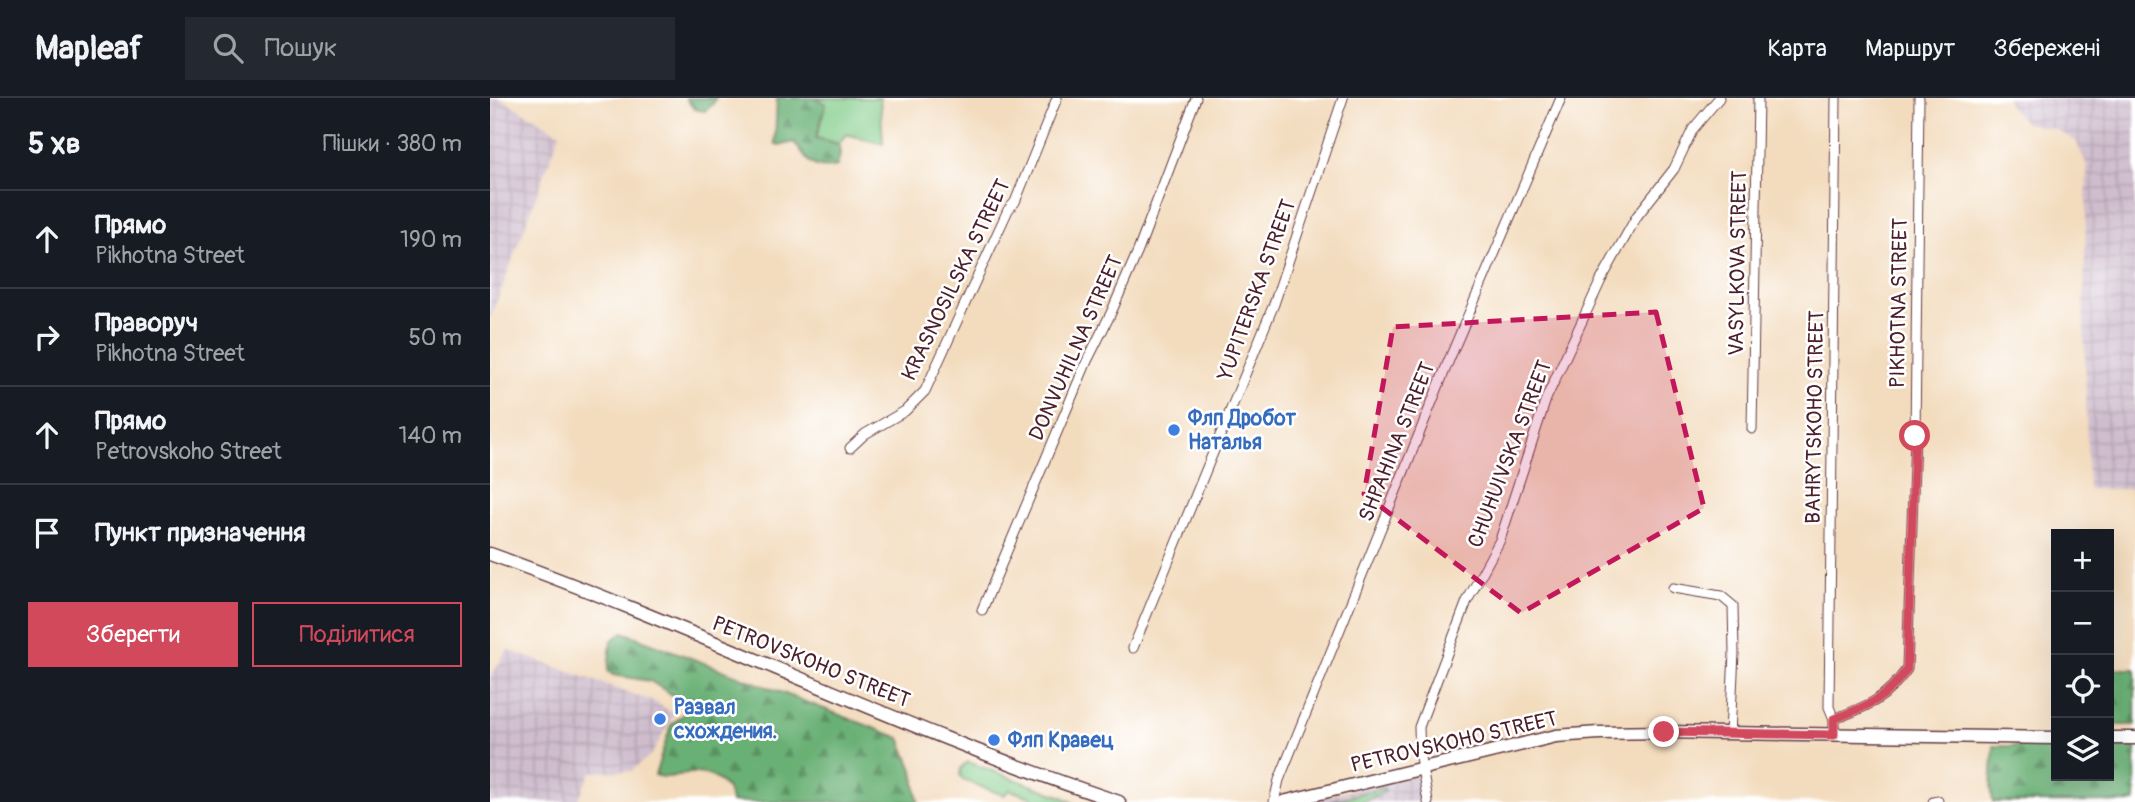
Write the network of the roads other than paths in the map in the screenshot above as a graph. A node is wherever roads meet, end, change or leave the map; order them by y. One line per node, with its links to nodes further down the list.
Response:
1 (1057, 98): 10 (street, KRASNOSILSKA STREET)
2 (1196, 98): 13 (street, DONVUHILNA STREET)
3 (1343, 98): 14 (street, YUPITERSKA STREET)
4 (1561, 98): 24 (street, SHPAHINA STREET)
5 (1718, 98): 21 (street, CHUHUIVSKA STREET)
6 (1758, 98): 9 (street, VASYLKOVA STREET)
7 (1836, 98): 15 (street, BAHRYTSKOHO STREET)
8 (1919, 98): 15 (street, PIKHOTNA STREET)
9 (1752, 429)
10 (850, 448)
11 (490, 554): 22 (main road, PETROVSKOHO STREET)
12 (1673, 588): 16 (street)
13 (982, 610)
14 (1133, 648)
15 (1834, 719): 17 (street, BAHRYTSKOHO STREET)
16 (1730, 734): 17 (main road, PETROVSKOHO STREET); 21 (main road, PETROVSKOHO STREET)
17 (1834, 735): 18 (main road, PETROVSKOHO STREET)
18 (2051, 738)
19 (2114, 738): 20 (main road)
20 (2135, 738)
21 (1422, 767): 25 (main road, PETROVSKOHO STREET); 26 (street, CHUHUIVSKA STREET)
22 (1088, 797): 23 (main road, PETROVSKOHO STREET)
23 (1119, 802)
24 (1274, 802)
25 (1283, 802)
26 (1428, 802)

